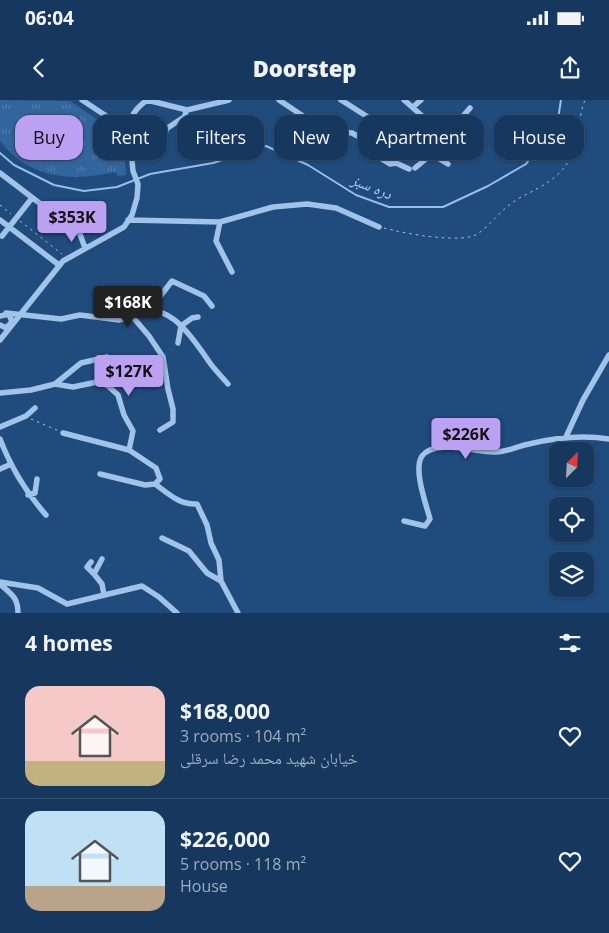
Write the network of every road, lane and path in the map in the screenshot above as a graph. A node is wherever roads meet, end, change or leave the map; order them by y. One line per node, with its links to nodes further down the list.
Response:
1 (229, 100): 11 (street)
2 (279, 100): 18 (street)
3 (341, 100): 14 (street)
4 (404, 100): 9 (street)
5 (421, 100): 9 (street)
6 (586, 100): 32 (path)
7 (84, 101): 12 (street)
8 (152, 101): 11 (street); 13 (street)
9 (413, 106): 15 (street)
10 (470, 108): 16 (street)
11 (187, 110): 17 (street)
12 (105, 115)
13 (132, 115)
14 (366, 115)
15 (422, 115)
16 (464, 115)
17 (167, 128)
18 (358, 136)
19 (131, 160): 29 (street)
20 (383, 160): 21 (street)
21 (423, 160)
22 (438, 160): 23 (street)
23 (448, 164)
24 (0, 173): 25 (street)
25 (32, 198): 27 (street); 34 (street)
26 (0, 205): 27 (path)
27 (16, 218): 31 (street); 35 (path)
28 (0, 220): 31 (street)
29 (128, 220): 30 (street); 34 (street)
30 (220, 222): 32 (street); 37 (street)
31 (9, 227): 33 (street); 36 (street)
32 (379, 227)
33 (2, 236)
34 (85, 248): 35 (street)
35 (67, 258): 36 (street)
36 (59, 265): 41 (street)
37 (232, 272)
38 (212, 306): 39 (street)
39 (156, 312): 42 (street); 46 (street)
40 (3, 314): 41 (street); 45 (street)
41 (22, 314): 42 (street); 45 (street)
42 (132, 316): 51 (street)
43 (198, 317): 46 (street)
44 (0, 325): 45 (street)
45 (10, 326): 47 (street)
46 (181, 326): 48 (street); 56 (street)
47 (0, 340)
48 (178, 343)
49 (609, 355): 64 (street)
50 (107, 357): 55 (street)
51 (164, 367): 52 (street); 61 (street)
52 (148, 371): 53 (path)
53 (118, 374): 54 (street)
54 (97, 382): 55 (street); 66 (street)
55 (55, 384): 57 (street)
56 (228, 384)
57 (0, 393)
58 (35, 408): 59 (street)
59 (26, 416): 60 (street); 62 (path)
60 (0, 427)
61 (160, 430)
62 (63, 433): 66 (street)
63 (0, 439): 67 (street)
64 (565, 439): 65 (street); 74 (street)
65 (609, 439)
66 (129, 450): 71 (street)
67 (10, 465): 68 (street); 72 (street)
68 (0, 469)
69 (100, 474): 71 (street)
70 (37, 479): 72 (street)
71 (154, 484): 79 (street)
72 (28, 495): 73 (street)
73 (46, 515)
74 (404, 521)
75 (162, 538): 79 (street)
76 (102, 560): 78 (street)
77 (91, 562): 78 (street)
78 (94, 574): 81 (street)
79 (221, 581): 84 (street)
80 (0, 583): 81 (street); 82 (street)
81 (104, 595): 83 (street)
82 (18, 613)
83 (177, 613)
84 (238, 613)

